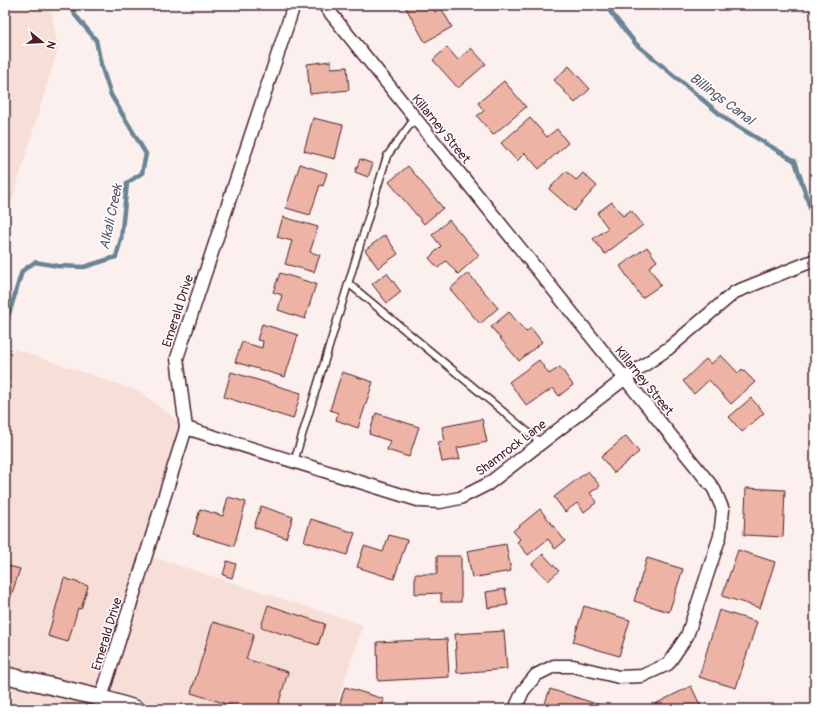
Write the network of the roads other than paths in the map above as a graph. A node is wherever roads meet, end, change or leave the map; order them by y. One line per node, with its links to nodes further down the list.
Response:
1 (294, 5): 7 (street, Emerald Drive)
2 (324, 5): 3 (street, Killarney Street)
3 (415, 118): 5 (lane); 6 (street, Killarney Street)
4 (815, 260): 6 (street, Shamrock Lane)
5 (348, 283): 8 (lane); 9 (lane)
6 (624, 379): 8 (street, Shamrock Lane); 13 (street, Killarney Street)
7 (186, 428): 9 (street, Shamrock Lane); 11 (street, Emerald Drive)
8 (541, 443): 9 (street, Shamrock Lane)
9 (294, 462)
10 (5, 675): 11 (main road)
11 (101, 698): 12 (main road)
12 (128, 708)
13 (515, 709)

